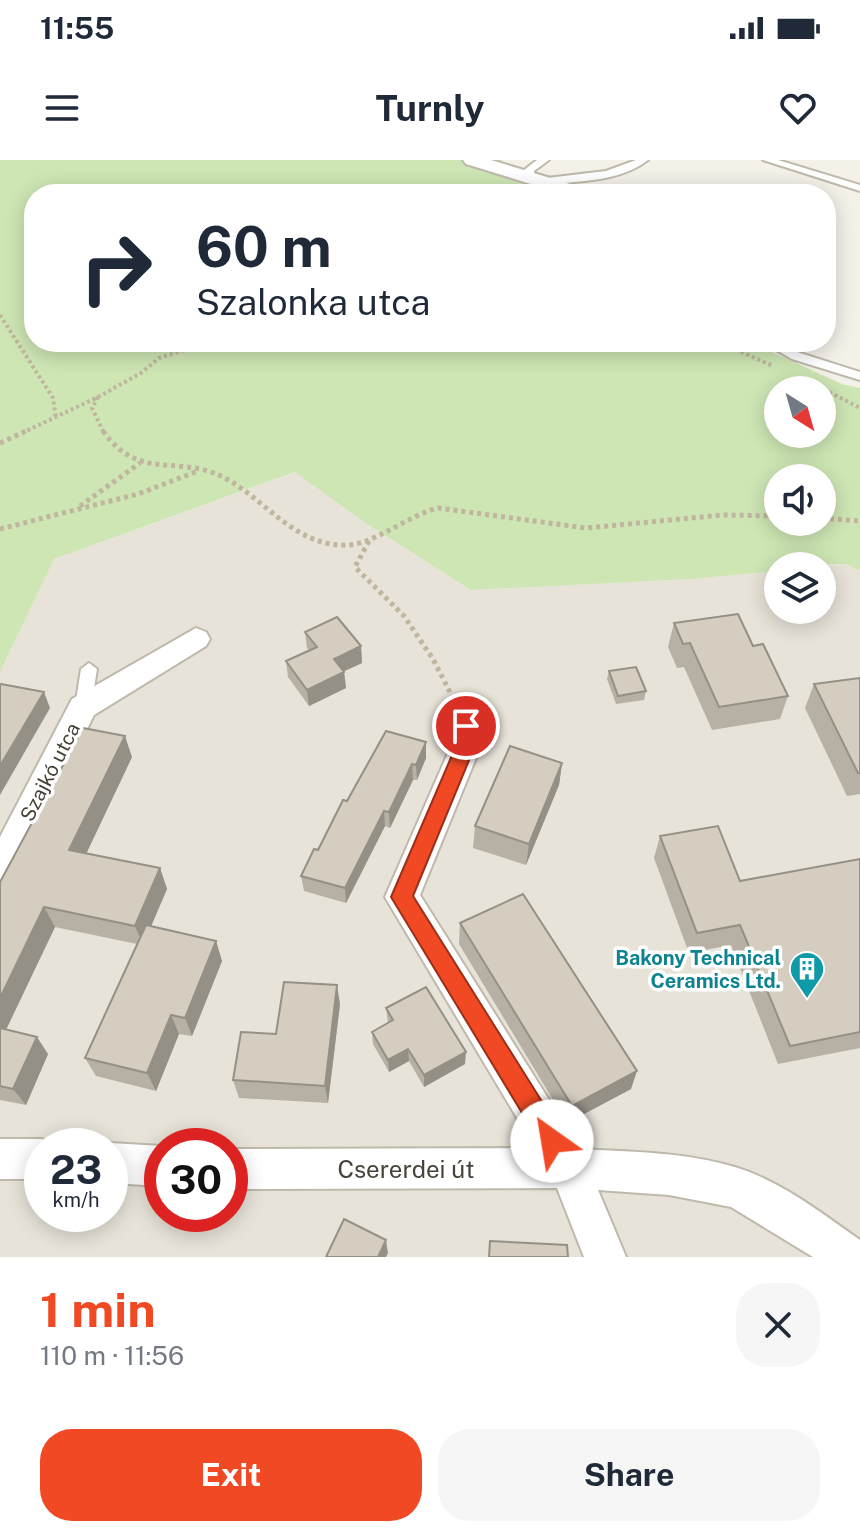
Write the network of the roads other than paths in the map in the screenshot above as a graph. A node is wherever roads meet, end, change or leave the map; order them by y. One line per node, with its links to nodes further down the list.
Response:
1 (472, 160): 5 (street)
2 (544, 160): 5 (lane)
3 (643, 160): 5 (lane)
4 (768, 160): 7 (lane)
5 (534, 181): 6 (street)
6 (545, 184)
7 (860, 188)
8 (788, 352): 9 (lane)
9 (860, 376)
10 (196, 639): 12 (street, Szajkó utca)
11 (89, 669): 12 (lane)
12 (83, 707): 14 (street, Szajkó utca)
13 (466, 726): 17 (street)
14 (0, 870)
15 (0, 1159): 16 (street)
16 (24, 1159)
17 (569, 1168): 18 (street, Csererdei út); 19 (street); 20 (street, Csererdei út)
18 (248, 1169)
19 (605, 1257)
20 (849, 1257)

